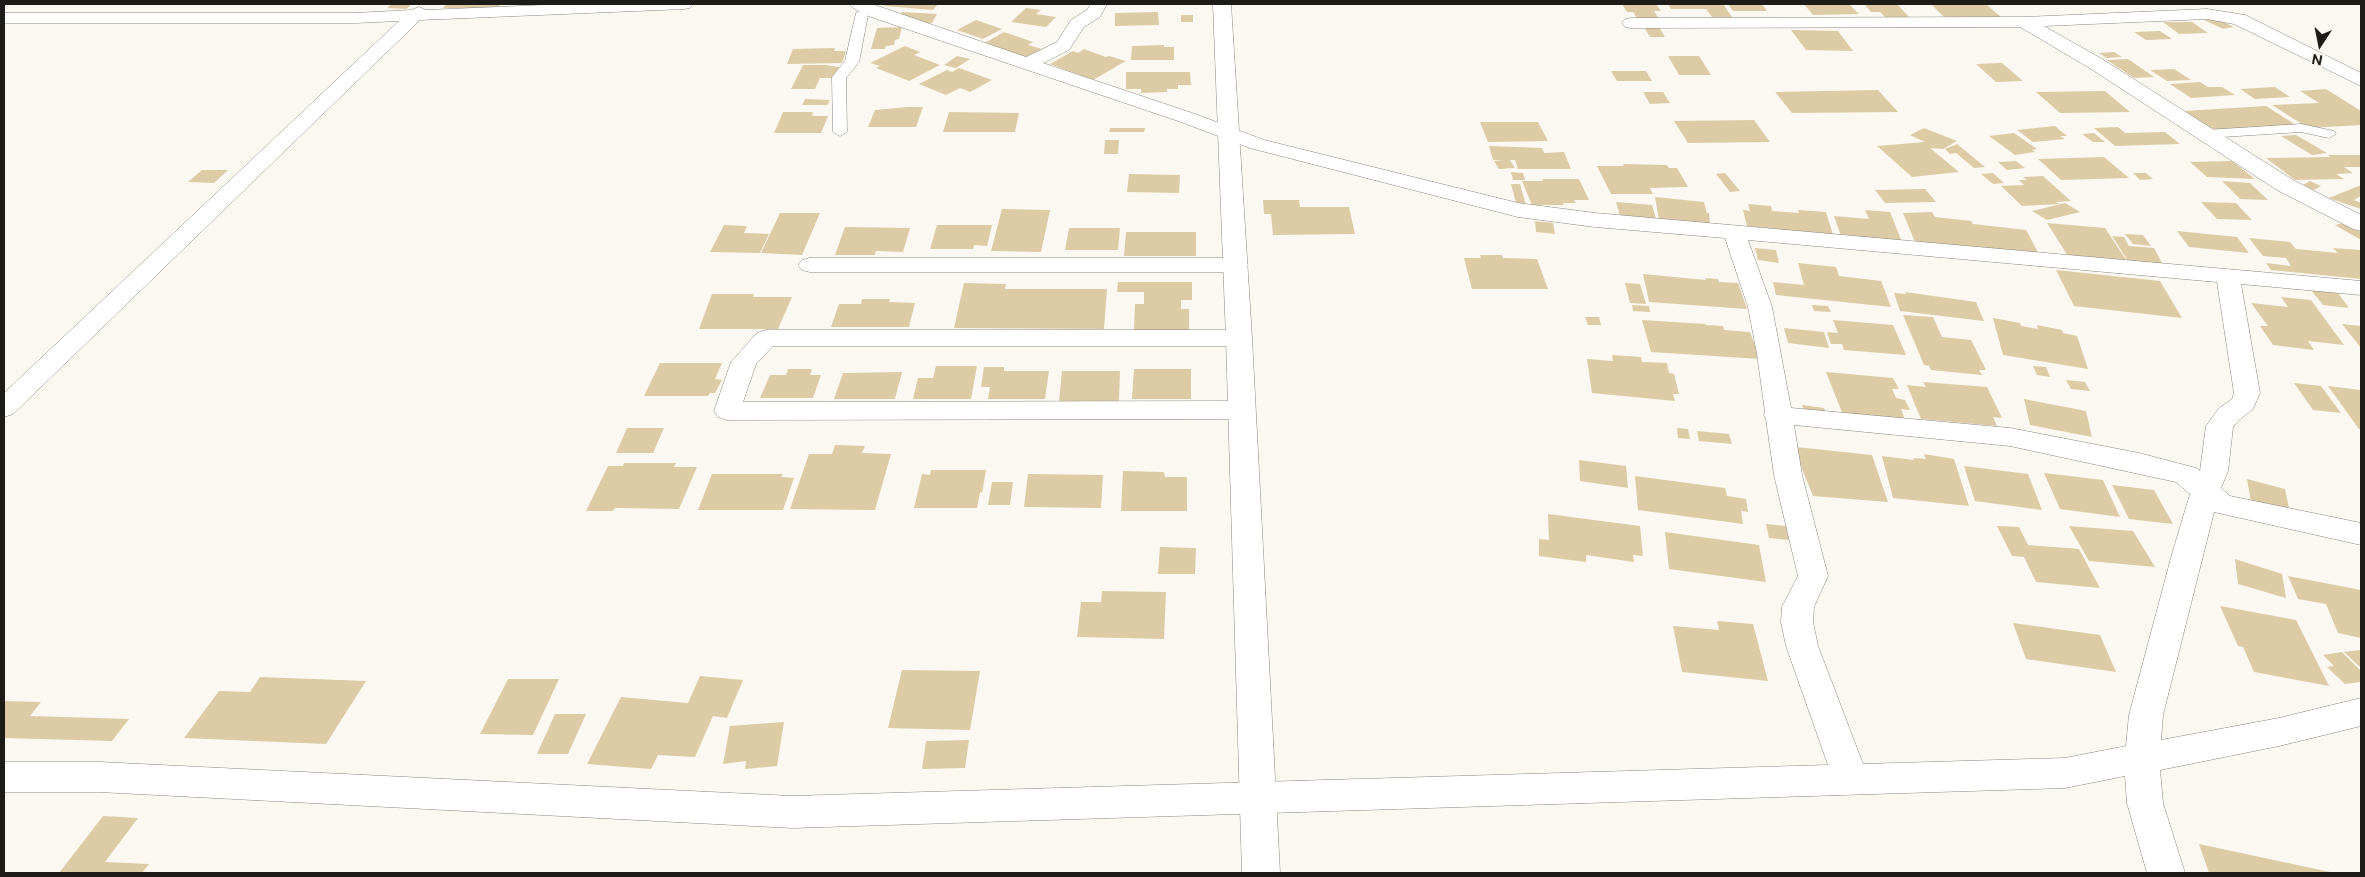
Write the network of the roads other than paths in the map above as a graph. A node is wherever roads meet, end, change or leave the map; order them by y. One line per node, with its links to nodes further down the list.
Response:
1 (26, 4): 7 (street)
2 (684, 4): 7 (street)
3 (1100, 4): 10 (street)
4 (1222, 4): 13 (street)
5 (2004, 4): 8 (street)
6 (864, 6): 10 (street); 12 (lane)
7 (420, 10): 23 (street)
8 (2025, 22): 9 (street); 11 (street); 14 (street)
9 (1631, 23)
10 (1027, 64): 13 (street)
11 (2361, 80)
12 (840, 132)
13 (1230, 134): 17 (street); 19 (street)
14 (2206, 134): 15 (lane); 16 (street)
15 (2329, 134)
16 (2361, 224)
17 (1734, 232): 20 (street); 25 (street)
18 (810, 265): 19 (street)
19 (1236, 265): 22 (street)
20 (2228, 276): 21 (street); 26 (street)
21 (2361, 288)
22 (1239, 338): 24 (street); 24 (street)
23 (4, 408)
24 (1242, 410): 32 (street)
25 (1778, 415): 26 (street); 31 (street)
26 (2206, 490): 27 (street); 29 (street)
27 (2361, 534)
28 (2361, 712): 29 (street)
29 (2142, 758): 31 (street); 34 (street)
30 (4, 777): 32 (street)
31 (1851, 780): 32 (street)
32 (1258, 799): 33 (street)
33 (1261, 873)
34 (2166, 873)

